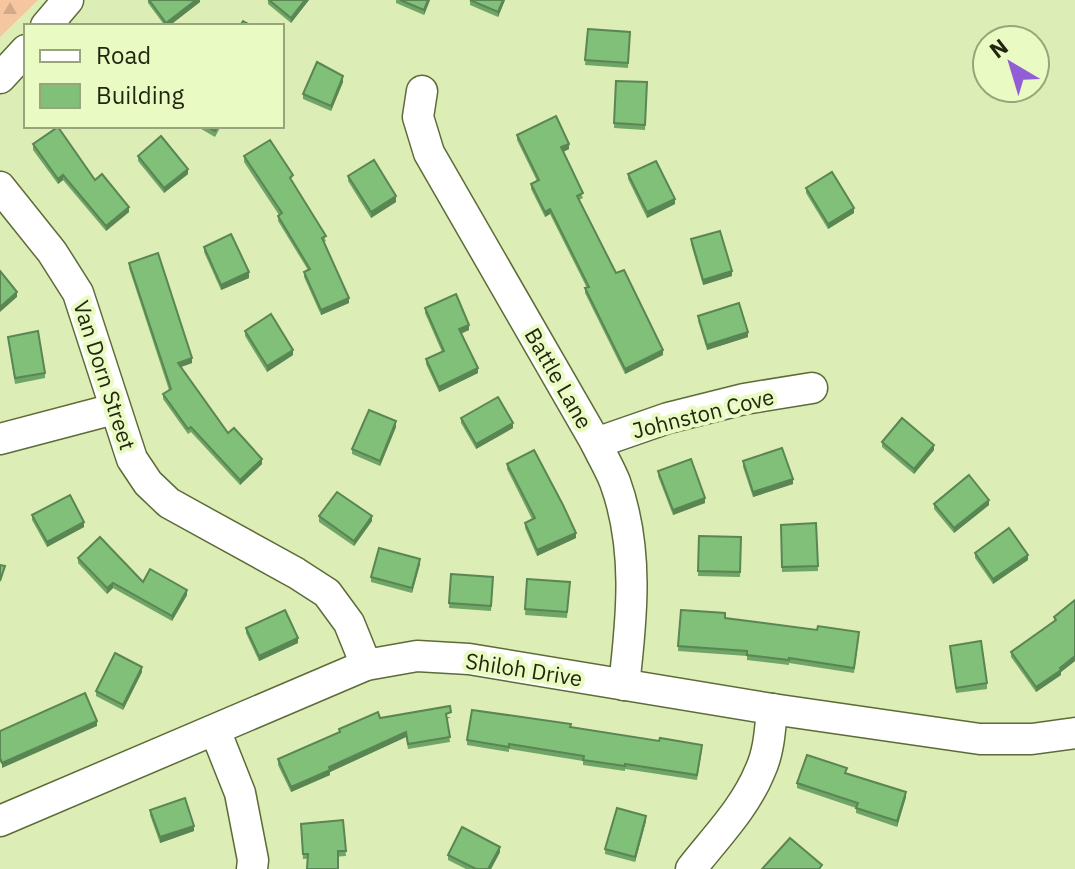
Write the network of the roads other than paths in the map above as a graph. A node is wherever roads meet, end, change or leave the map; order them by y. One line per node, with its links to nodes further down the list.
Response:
1 (68, 0): 2 (street)
2 (48, 24)
3 (24, 52): 4 (street)
4 (0, 78)
5 (422, 91): 10 (street, Battle Lane)
6 (0, 187): 8 (street, Van Dorn Street)
7 (812, 388): 10 (street, Johnston Cove)
8 (114, 409): 9 (street); 11 (street, Van Dorn Street)
9 (0, 439)
10 (596, 443): 12 (street, Battle Lane)
11 (366, 665): 12 (street, Shiloh Drive); 14 (street, Shiloh Drive)
12 (624, 685): 13 (street, Shiloh Drive)
13 (772, 709): 15 (street, Shiloh Drive); 18 (street)
14 (215, 730): 16 (street, Shiloh Drive); 17 (street)
15 (1075, 733)
16 (0, 821)
17 (252, 869)
18 (691, 869)

